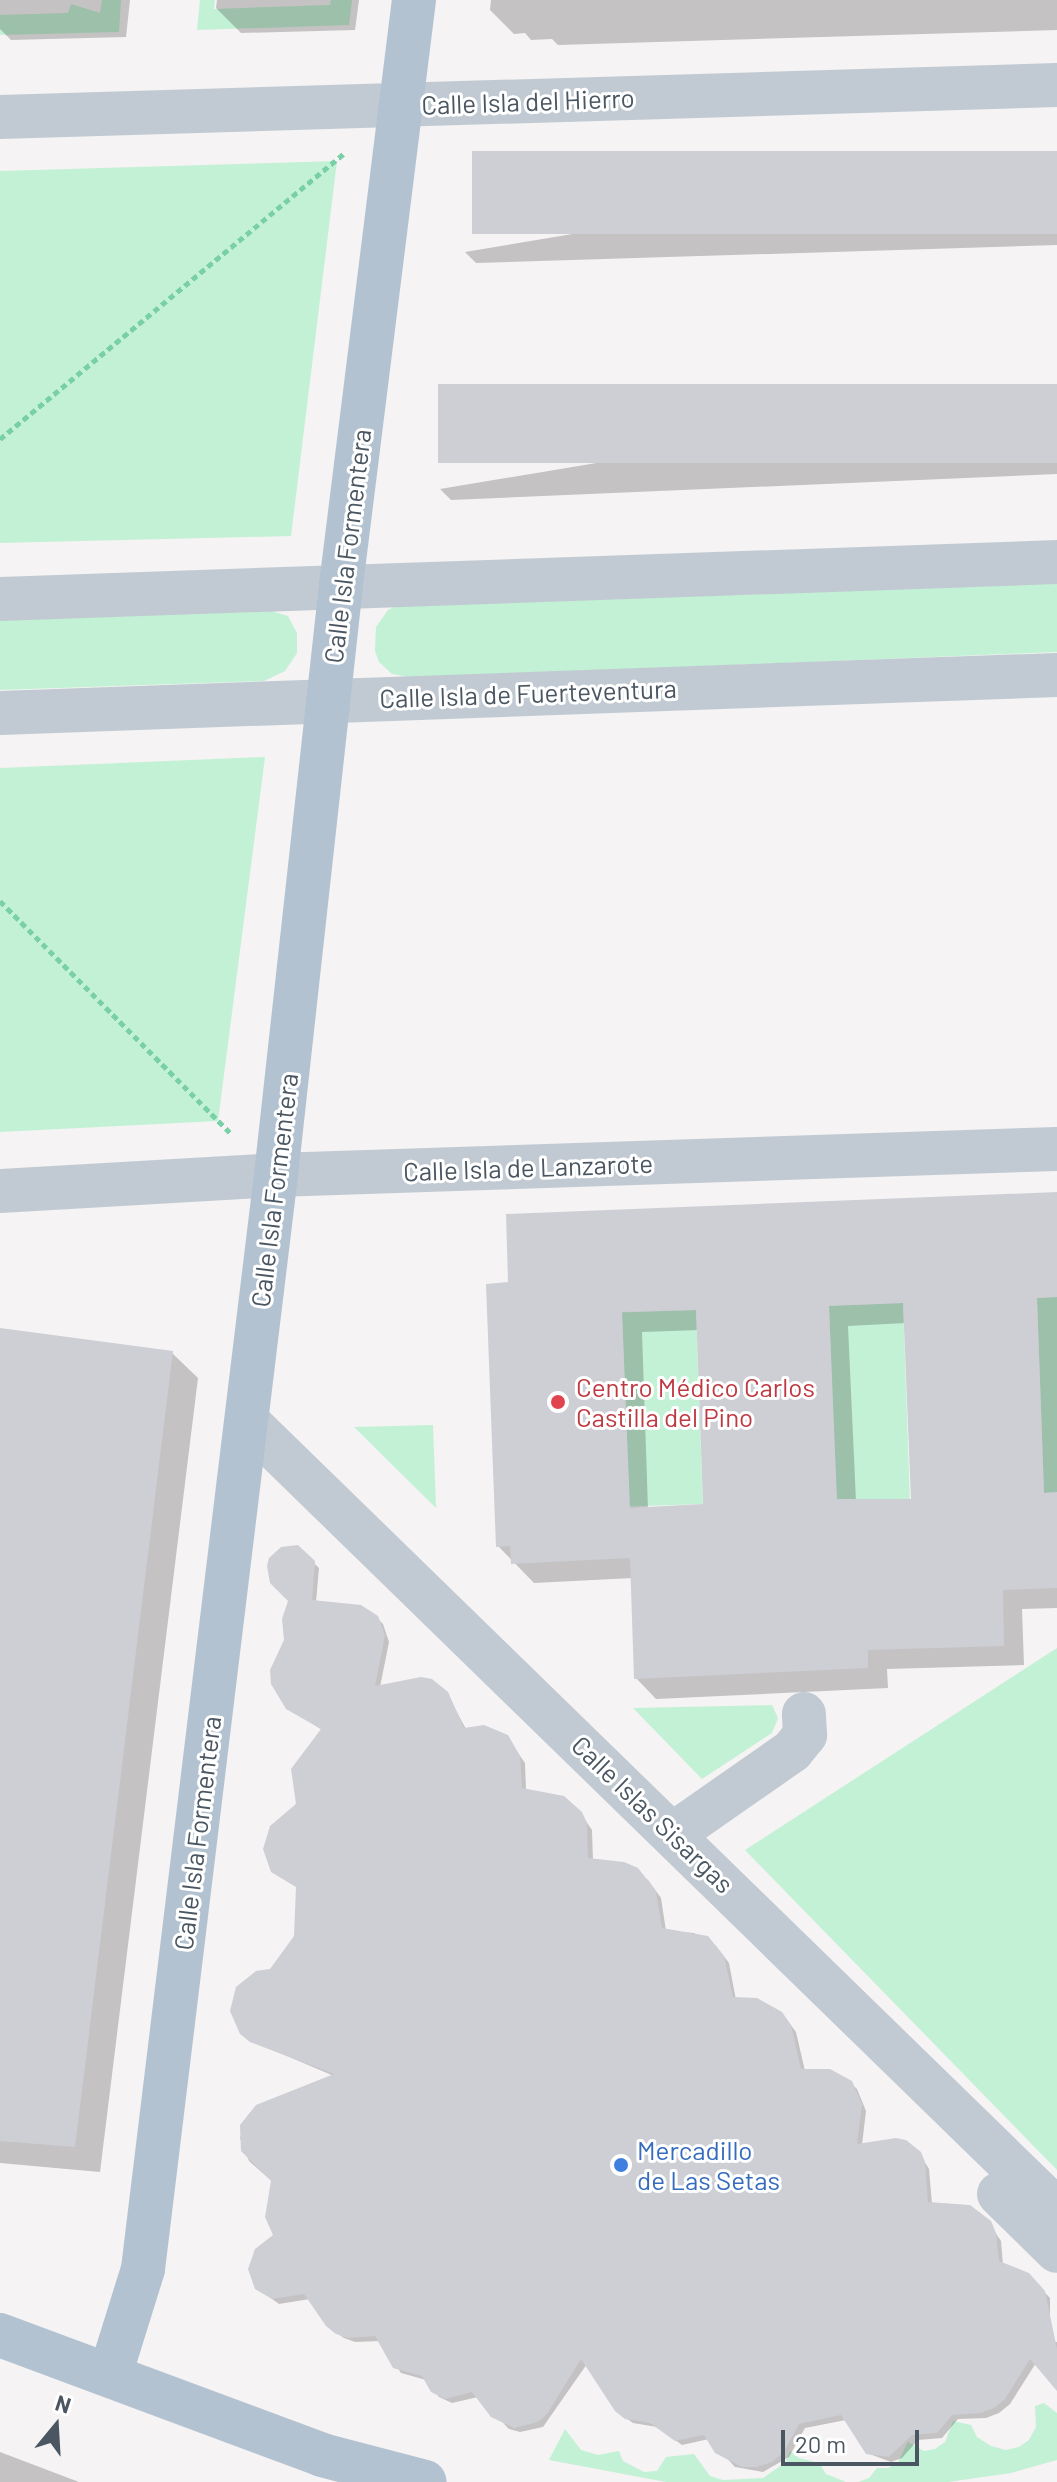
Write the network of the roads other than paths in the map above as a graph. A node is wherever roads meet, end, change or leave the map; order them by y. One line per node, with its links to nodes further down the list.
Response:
1 (414, 0): 3 (main road, Calle Isla Formentera)
2 (1057, 85): 3 (street, Calle Isla del Hierro)
3 (402, 104): 4 (street, Calle Isla del Hierro); 6 (main road, Calle Isla Formentera)
4 (0, 117)
5 (1057, 562): 6 (street)
6 (341, 585): 7 (street); 9 (main road, Calle Isla Formentera)
7 (0, 599)
8 (1057, 675): 9 (street, Calle Isla de Fuerteventura)
9 (329, 699): 10 (street, Calle Isla de Fuerteventura); 12 (main road, Calle Isla Formentera)
10 (0, 713)
11 (1057, 1149): 12 (street, Calle Isla de Lanzarote)
12 (276, 1175): 13 (street, Calle Isla de Lanzarote); 14 (main road, Calle Isla Formentera)
13 (0, 1191)
14 (247, 1421): 17 (street, Calle Islas Sisargas); 21 (main road, Calle Isla Formentera)
15 (280, 1490): 19 (street, Calle Islas Sisargas)
16 (804, 1714): 17 (street)
17 (673, 1834): 18 (street, Calle Islas Sisargas)
18 (1057, 2210)
19 (1057, 2251)
20 (0, 2335): 21 (main road)
21 (110, 2375): 22 (main road)
22 (425, 2482)

